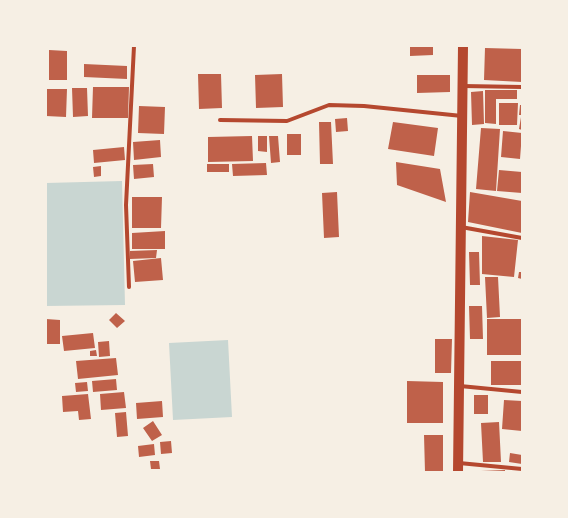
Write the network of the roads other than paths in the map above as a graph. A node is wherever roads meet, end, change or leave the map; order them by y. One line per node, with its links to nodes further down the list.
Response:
1 (134, 46): 9 (street)
2 (463, 46): 3 (main road)
3 (462, 86): 4 (street); 5 (main road)
4 (522, 86)
5 (462, 116): 6 (street); 7 (main road)
6 (220, 120)
7 (461, 227): 8 (street); 10 (main road)
8 (522, 238)
9 (129, 287)
10 (459, 386): 11 (street); 12 (main road)
11 (522, 392)
12 (458, 468): 13 (street)
13 (522, 469)

